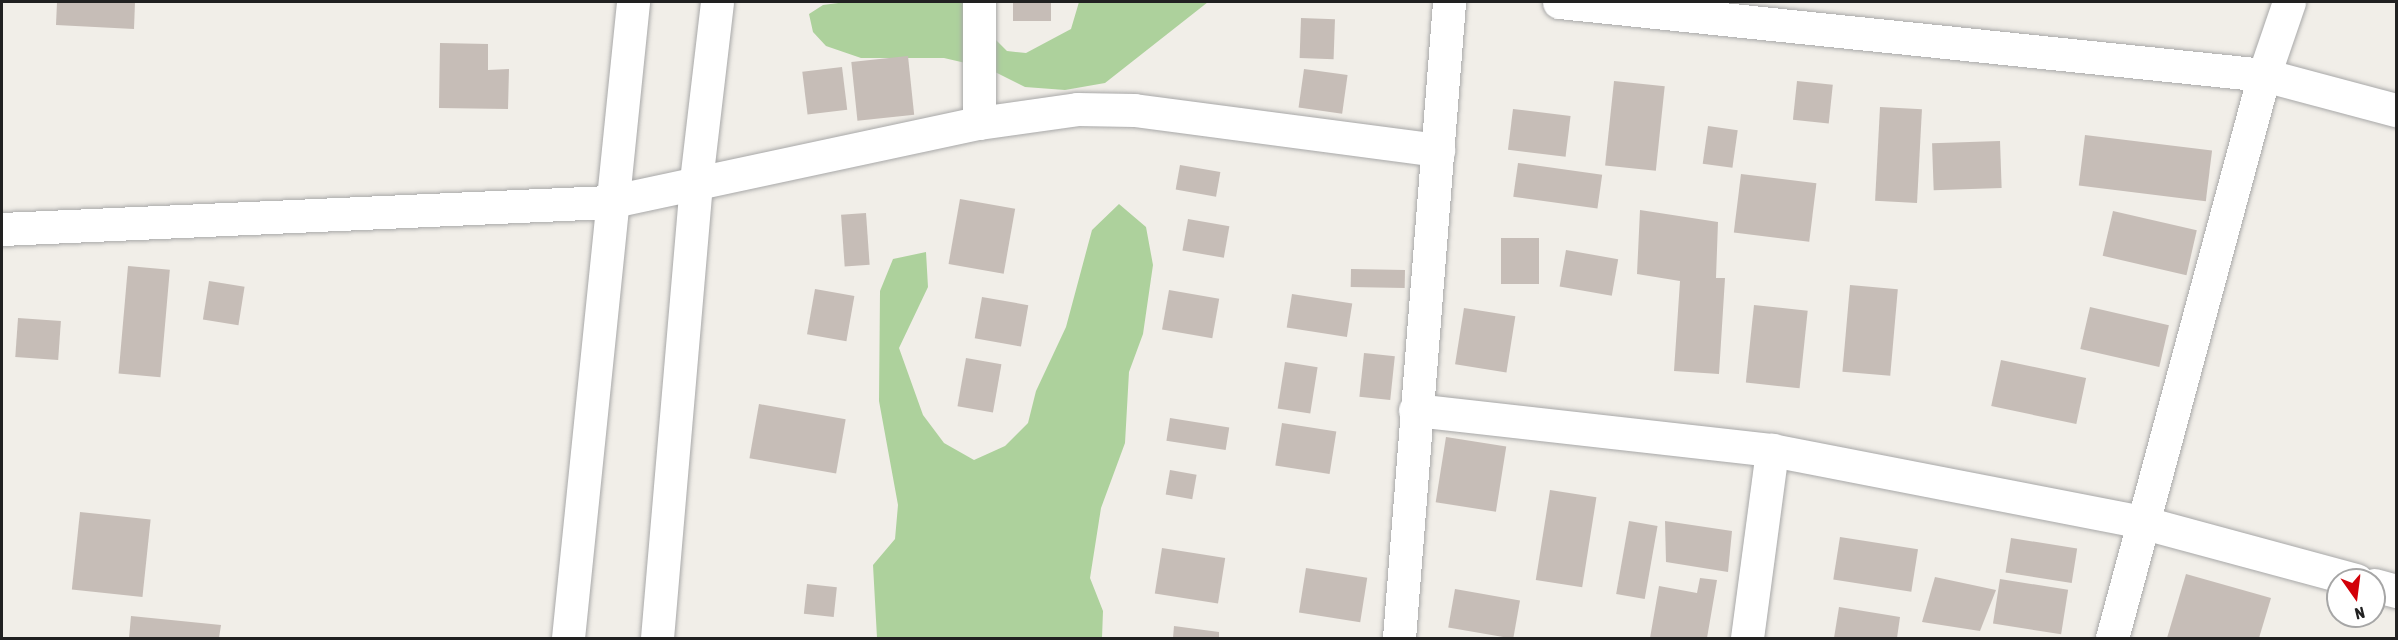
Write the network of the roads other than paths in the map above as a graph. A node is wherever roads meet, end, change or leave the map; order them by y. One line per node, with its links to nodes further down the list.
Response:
1 (633, 2): 12 (street)
2 (717, 2): 11 (street)
3 (979, 2): 9 (street)
4 (1449, 2): 10 (street)
5 (1559, 2): 7 (street)
6 (2289, 2): 7 (street)
7 (2264, 75): 8 (street); 16 (street)
8 (2397, 110)
9 (979, 123): 10 (street); 11 (street)
10 (1438, 150): 14 (street)
11 (696, 181): 12 (street); 19 (street)
12 (609, 202): 13 (street); 18 (street)
13 (2, 229)
14 (1415, 410): 15 (street); 20 (street)
15 (1772, 450): 16 (street); 21 (street)
16 (2141, 522): 17 (street); 22 (street)
17 (2326, 572)
18 (568, 639)
19 (657, 639)
20 (1398, 639)
21 (1747, 639)
22 (2112, 639)

